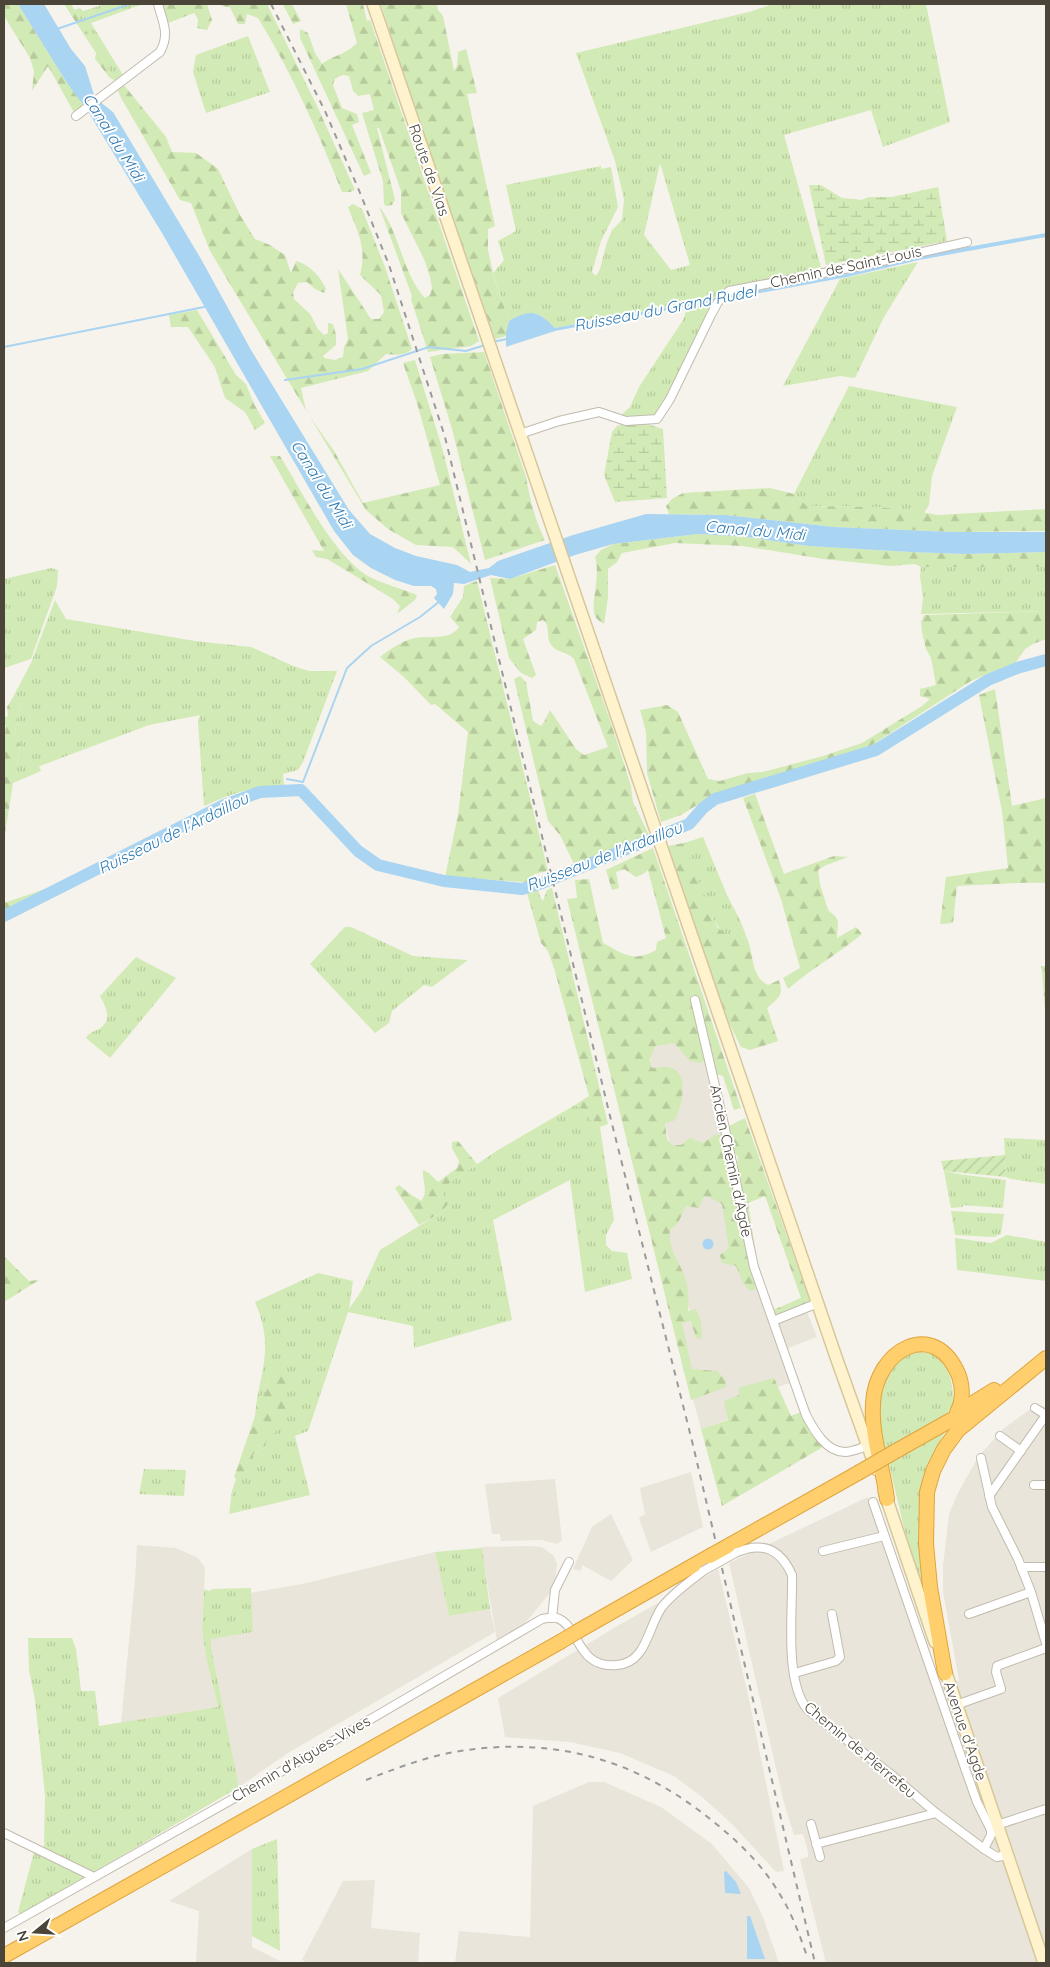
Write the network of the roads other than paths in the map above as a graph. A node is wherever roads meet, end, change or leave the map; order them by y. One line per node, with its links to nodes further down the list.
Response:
1 (158, 4): 3 (street)
2 (373, 4): 5 (main road, Route de Vias)
3 (80, 113)
4 (967, 242): 5 (street, Chemin de Saint-Louis)
5 (520, 434): 6 (main road, Route de Vias)
6 (663, 848): 8 (main road, Avenue d'Agde)
7 (695, 1000): 9 (street, Ancien Chemin d'Agde)
8 (818, 1303): 9 (street); 16 (main road, Avenue d'Agde)
9 (773, 1321): 16 (street, Ancien Chemin d'Agde)
10 (1046, 1348): 14 (highway)
11 (1046, 1358): 12 (highway)
12 (1013, 1384): 14 (highway); 37 (highway)
13 (1035, 1408): 17 (street)
14 (952, 1418): 22 (highway); 25 (highway, bridge)
15 (1000, 1436): 17 (street)
16 (868, 1446): 22 (main road, Avenue d'Agde)
17 (1021, 1451): 21 (street)
18 (981, 1458): 21 (street)
19 (1034, 1485): 20 (street)
20 (1046, 1485)
21 (989, 1496): 28 (street)
22 (887, 1499): 37 (main road, Avenue d'Agde)
23 (872, 1502): 24 (street)
24 (884, 1536): 26 (street); 45 (street)
25 (732, 1549): 33 (street, bridge); 36 (street, Chemin de Pierrefeu); 50 (highway, bridge)
26 (822, 1551)
27 (569, 1562): 33 (street)
28 (1020, 1567): 29 (street); 30 (street)
29 (1046, 1567)
30 (1030, 1592): 32 (street); 34 (street)
31 (832, 1614): 36 (street)
32 (969, 1614)
33 (552, 1618): 48 (street, Chemin d'Aigues-Vives)
34 (1046, 1643)
35 (1046, 1648): 38 (street)
36 (795, 1673): 40 (street, Chemin de Pierrefeu)
37 (945, 1673): 38 (main road, Avenue d'Agde)
38 (956, 1704): 42 (main road, Avenue d'Agde)
39 (1046, 1809): 42 (street)
40 (936, 1813): 44 (street); 45 (street, Chemin de Pierrefeu)
41 (811, 1824): 44 (street)
42 (997, 1824): 46 (main road, Avenue d'Agde)
43 (4, 1833): 48 (street)
44 (816, 1844): 47 (street)
45 (984, 1848): 46 (street, Chemin de Pierrefeu)
46 (1007, 1855): 51 (main road, Avenue d'Agde)
47 (820, 1856)
48 (94, 1877): 49 (street, Chemin d'Aigues-Vives)
49 (4, 1928)
50 (4, 1956)
51 (1044, 1963)

